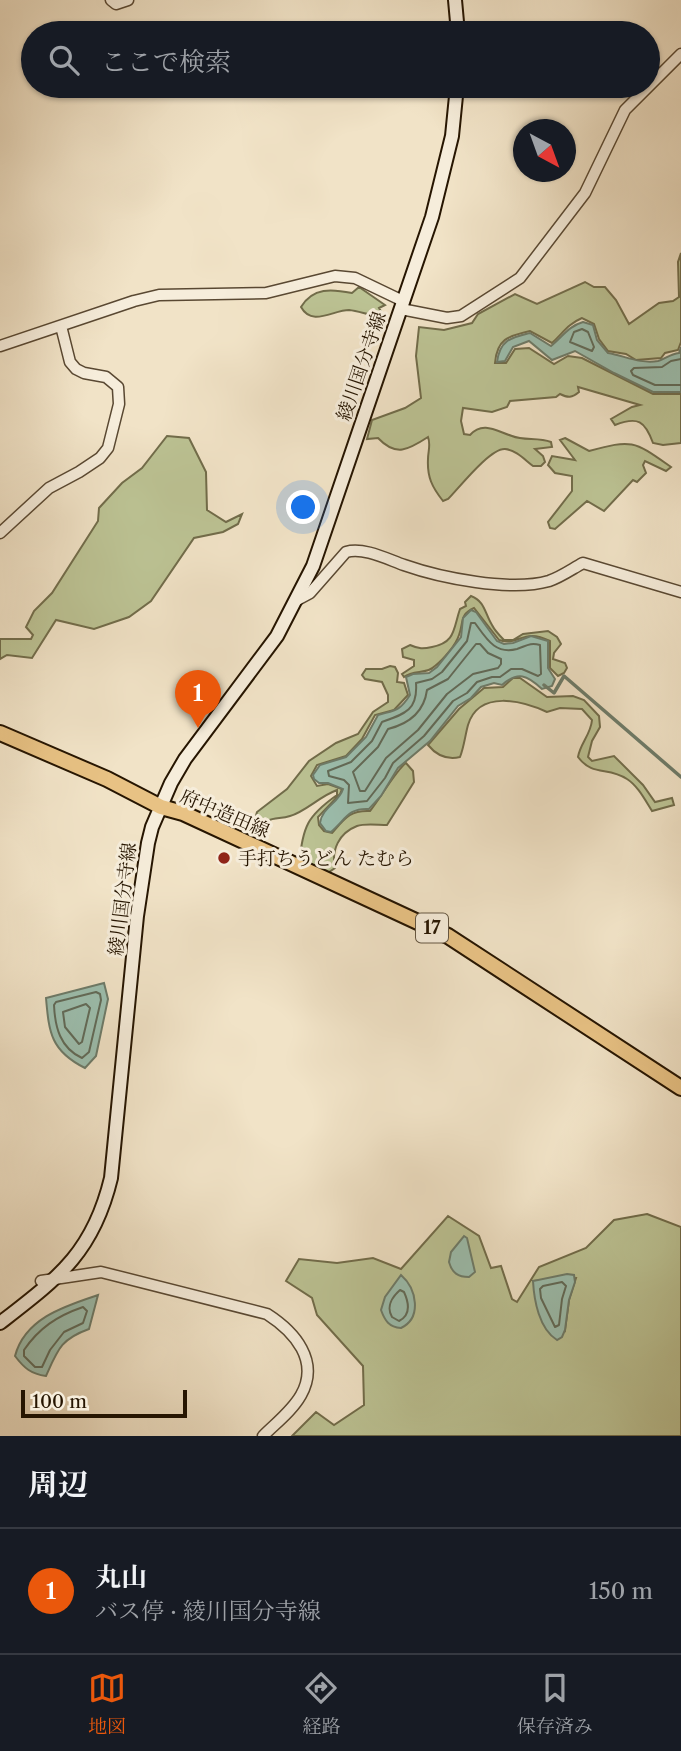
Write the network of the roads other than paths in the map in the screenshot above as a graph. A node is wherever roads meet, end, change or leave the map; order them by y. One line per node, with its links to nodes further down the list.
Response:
1 (111, 0): 2 (street)
2 (128, 0)
3 (455, 0): 4 (main road)
4 (456, 21)
5 (681, 54): 6 (street)
6 (660, 75)
7 (456, 98): 9 (main road, 綾川国分寺線)
8 (637, 98): 9 (street)
9 (402, 305): 10 (street); 14 (main road, 綾川国分寺線)
10 (61, 326): 11 (street); 12 (street)
11 (0, 346)
12 (0, 533)
13 (681, 592): 14 (street)
14 (297, 600): 16 (main road, 綾川国分寺線)
15 (0, 733): 16 (main road, 府中造田線 / 17)
16 (161, 807): 17 (main road, 府中造田線 / 17); 18 (main road, 綾川国分寺線)
17 (681, 1088)
18 (48, 1280): 19 (main road, 綾川国分寺線); 20 (street)
19 (0, 1323)
20 (263, 1436)

